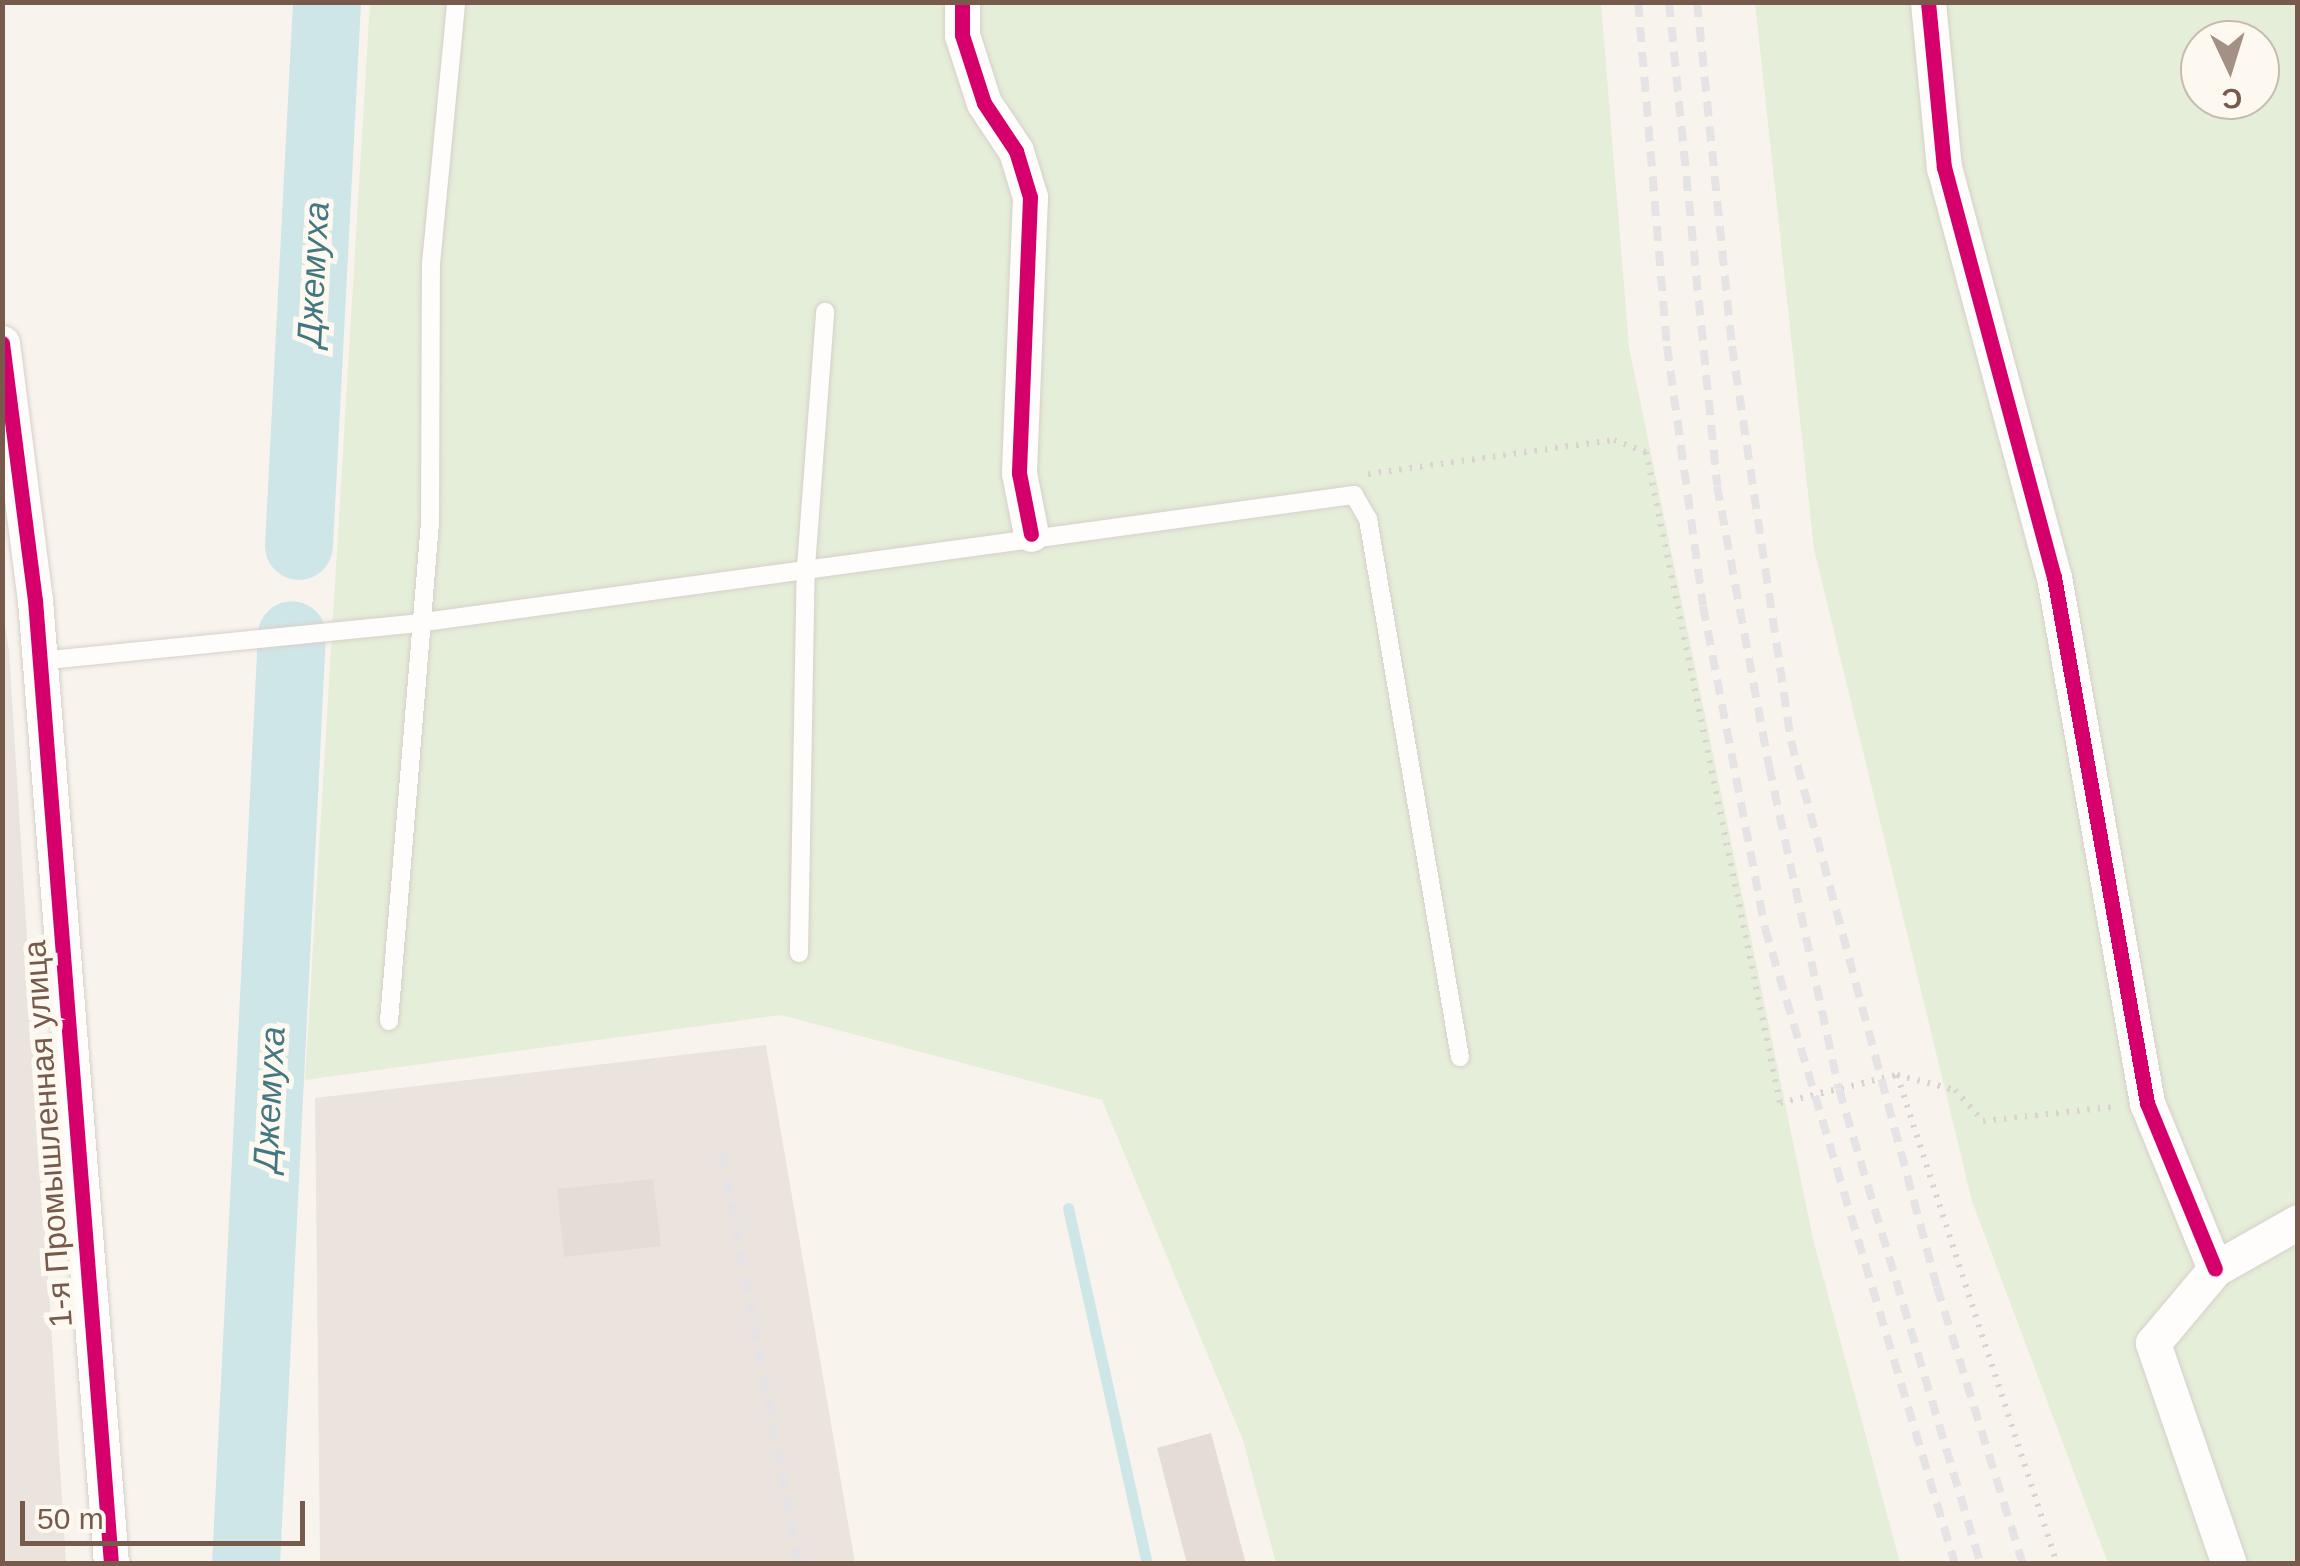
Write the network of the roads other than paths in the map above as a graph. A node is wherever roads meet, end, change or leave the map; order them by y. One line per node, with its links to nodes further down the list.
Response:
1 (456, 2): 8 (lane)
2 (962, 2): 6 (street)
3 (1928, 2): 14 (street)
4 (826, 312): 7 (lane)
5 (2, 343): 9 (street, 1-я Промышленная улица)
6 (1031, 534): 7 (lane); 12 (lane)
7 (806, 567): 8 (lane); 10 (lane)
8 (418, 623): 9 (lane); 11 (lane)
9 (40, 660): 15 (street, 1-я Промышленная улица)
10 (799, 954)
11 (389, 1021)
12 (1460, 1056)
13 (2298, 1222): 14 (street)
14 (2215, 1270): 16 (street)
15 (112, 1564)
16 (2229, 1564)

